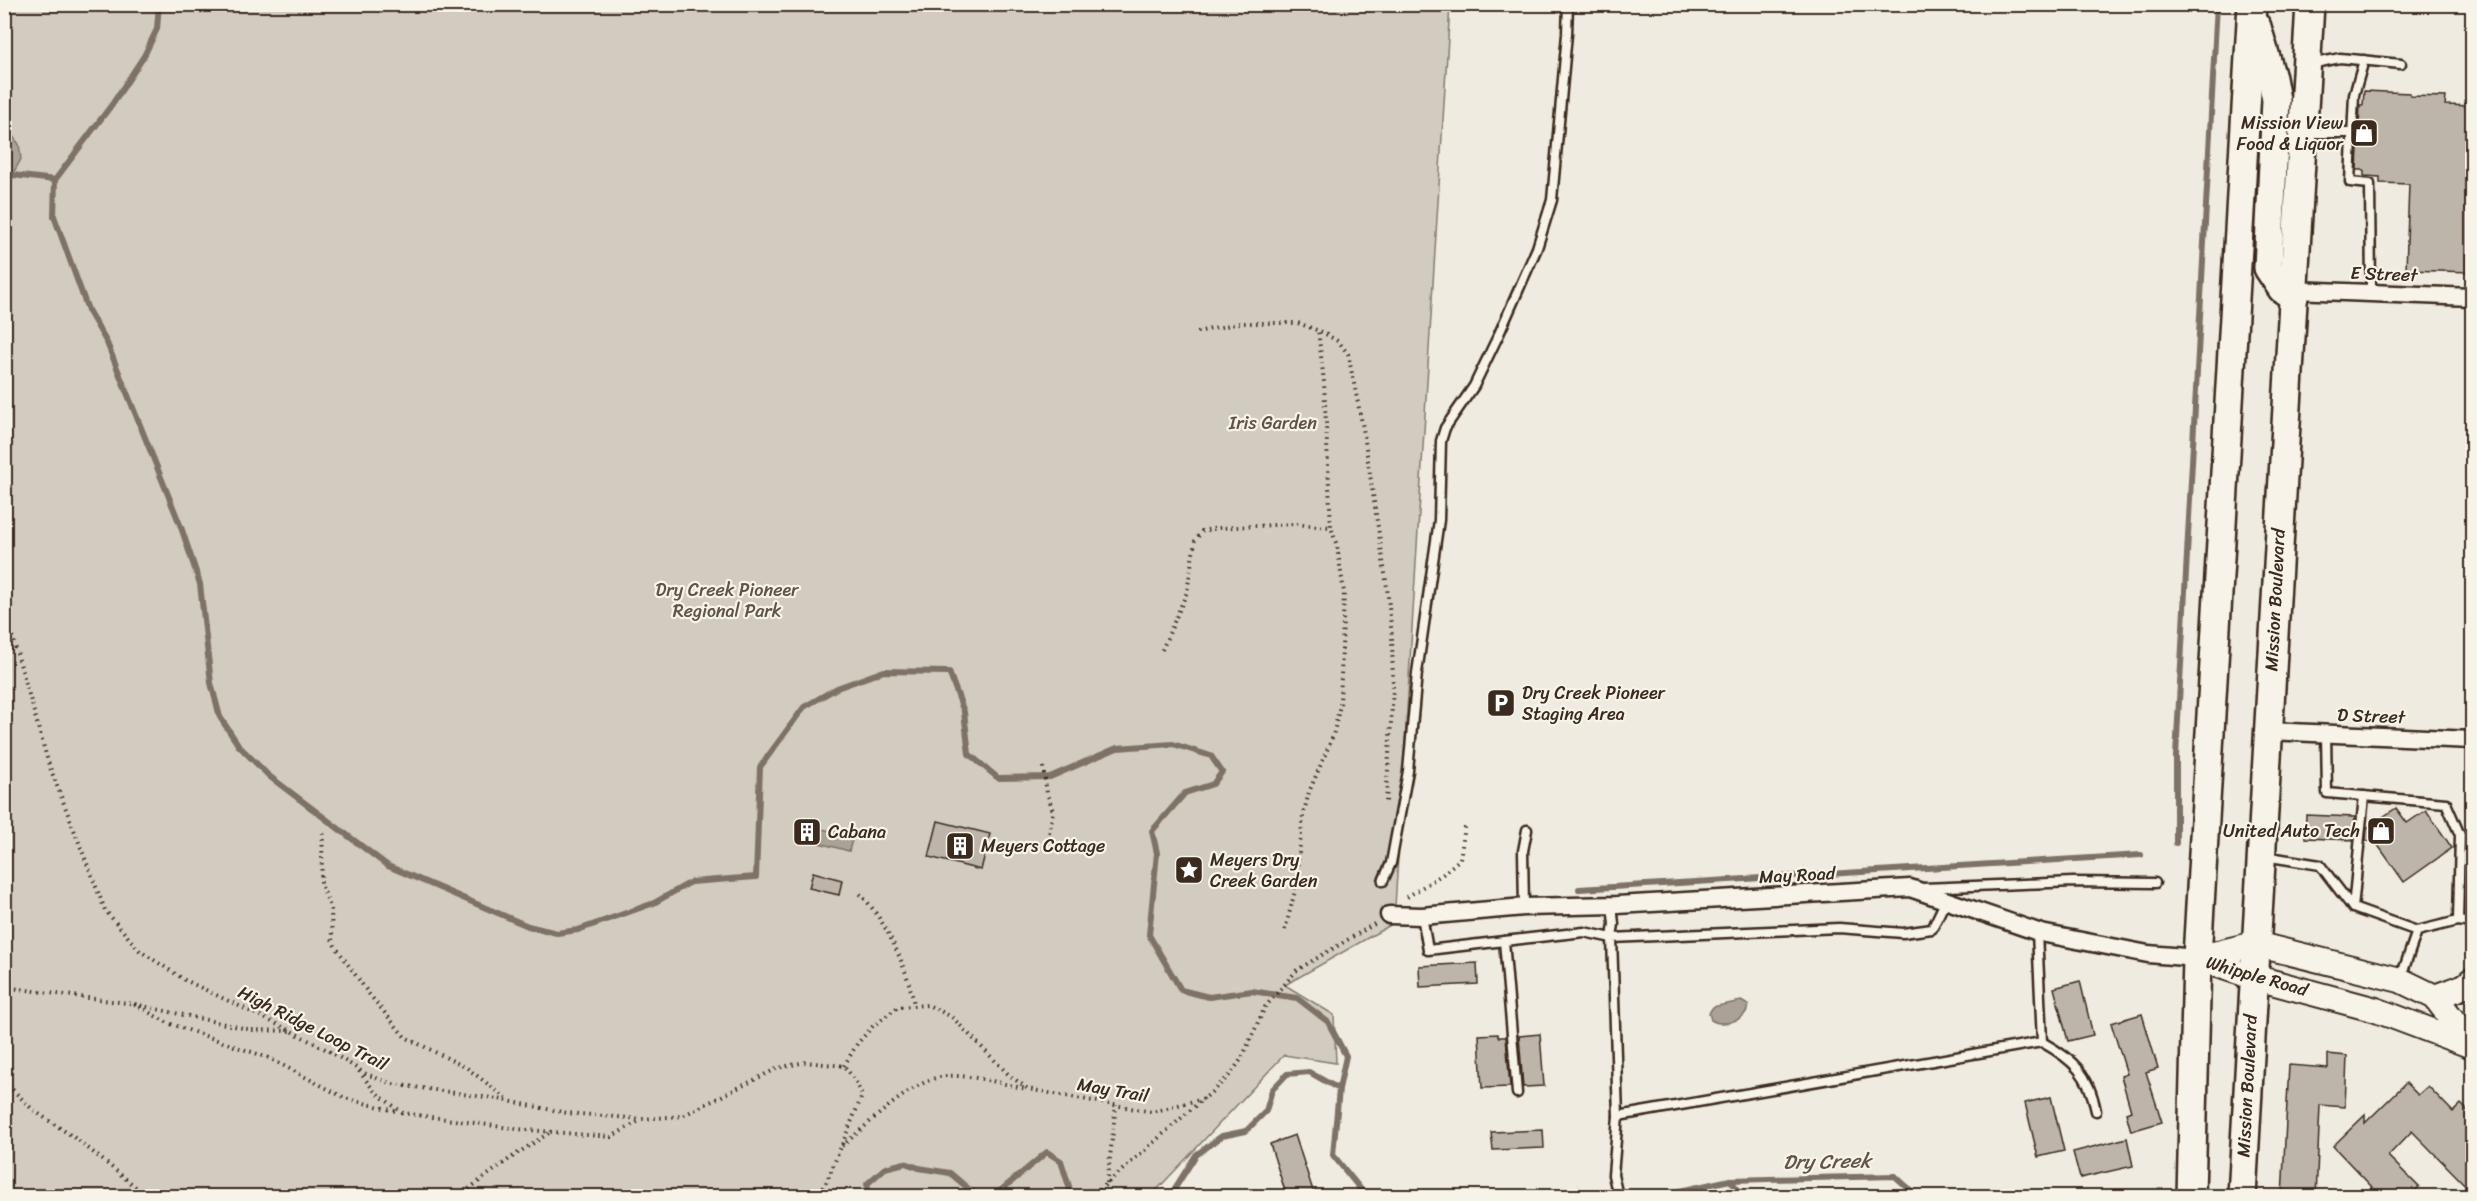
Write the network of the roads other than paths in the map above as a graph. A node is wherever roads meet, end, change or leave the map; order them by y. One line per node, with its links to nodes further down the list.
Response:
1 (1568, 4): 18 (lane)
2 (2310, 4): 5 (main road, Mission Boulevard)
3 (2252, 7): 10 (main road); 34 (main road)
4 (2364, 60): 5 (lane); 6 (lane); 8 (lane)
5 (2307, 64): 7 (main road, Mission Boulevard)
6 (2401, 64)
7 (2303, 133): 8 (lane); 10 (main road, Mission Boulevard)
8 (2353, 133): 9 (lane)
9 (2371, 293): 10 (street, E Street); 11 (street, E Street)
10 (2294, 294): 12 (main road, Mission Boulevard)
11 (2472, 297)
12 (2268, 731): 13 (street, D Street); 17 (main road, Mission Boulevard)
13 (2326, 733): 14 (street, D Street); 15 (lane)
14 (2472, 740)
15 (2364, 796): 24 (lane); 27 (lane)
16 (1527, 830): 23 (lane)
17 (2260, 856): 24 (lane); 33 (main road, Mission Boulevard)
18 (1383, 880)
19 (2155, 883): 20 (lane)
20 (1910, 888): 21 (street, May Road); 22 (street, May Road)
21 (1946, 900): 29 (street, May Road); 31 (lane)
22 (1612, 905): 23 (street, May Road); 31 (lane)
23 (1524, 907): 26 (street, May Road)
24 (2353, 908): 30 (lane)
25 (1389, 915): 26 (street, May Road)
26 (1422, 916): 32 (lane)
27 (2458, 921): 28 (lane); 30 (lane)
28 (2472, 923)
29 (2037, 932): 34 (street, May Road); 39 (lane)
30 (2417, 932): 36 (lane)
31 (1612, 938): 32 (lane); 43 (lane)
32 (1504, 941): 41 (lane)
33 (2255, 944): 34 (main road, Whipple Road); 35 (main road, Mission Boulevard); 36 (main road, Whipple Road)
34 (2198, 958): 35 (main road, Whipple Road); 45 (main road)
35 (2253, 977): 40 (main road, Whipple Road); 46 (main road, Mission Boulevard)
36 (2400, 980): 38 (main road, Whipple Road)
37 (2472, 980): 38 (main road)
38 (2435, 997): 40 (main road, Whipple Road)
39 (2042, 1042): 42 (lane); 43 (lane)
40 (2472, 1046)
41 (1517, 1093)
42 (2096, 1111)
43 (1618, 1116): 44 (lane)
44 (1618, 1197)
45 (2191, 1197)
46 (2242, 1197)

